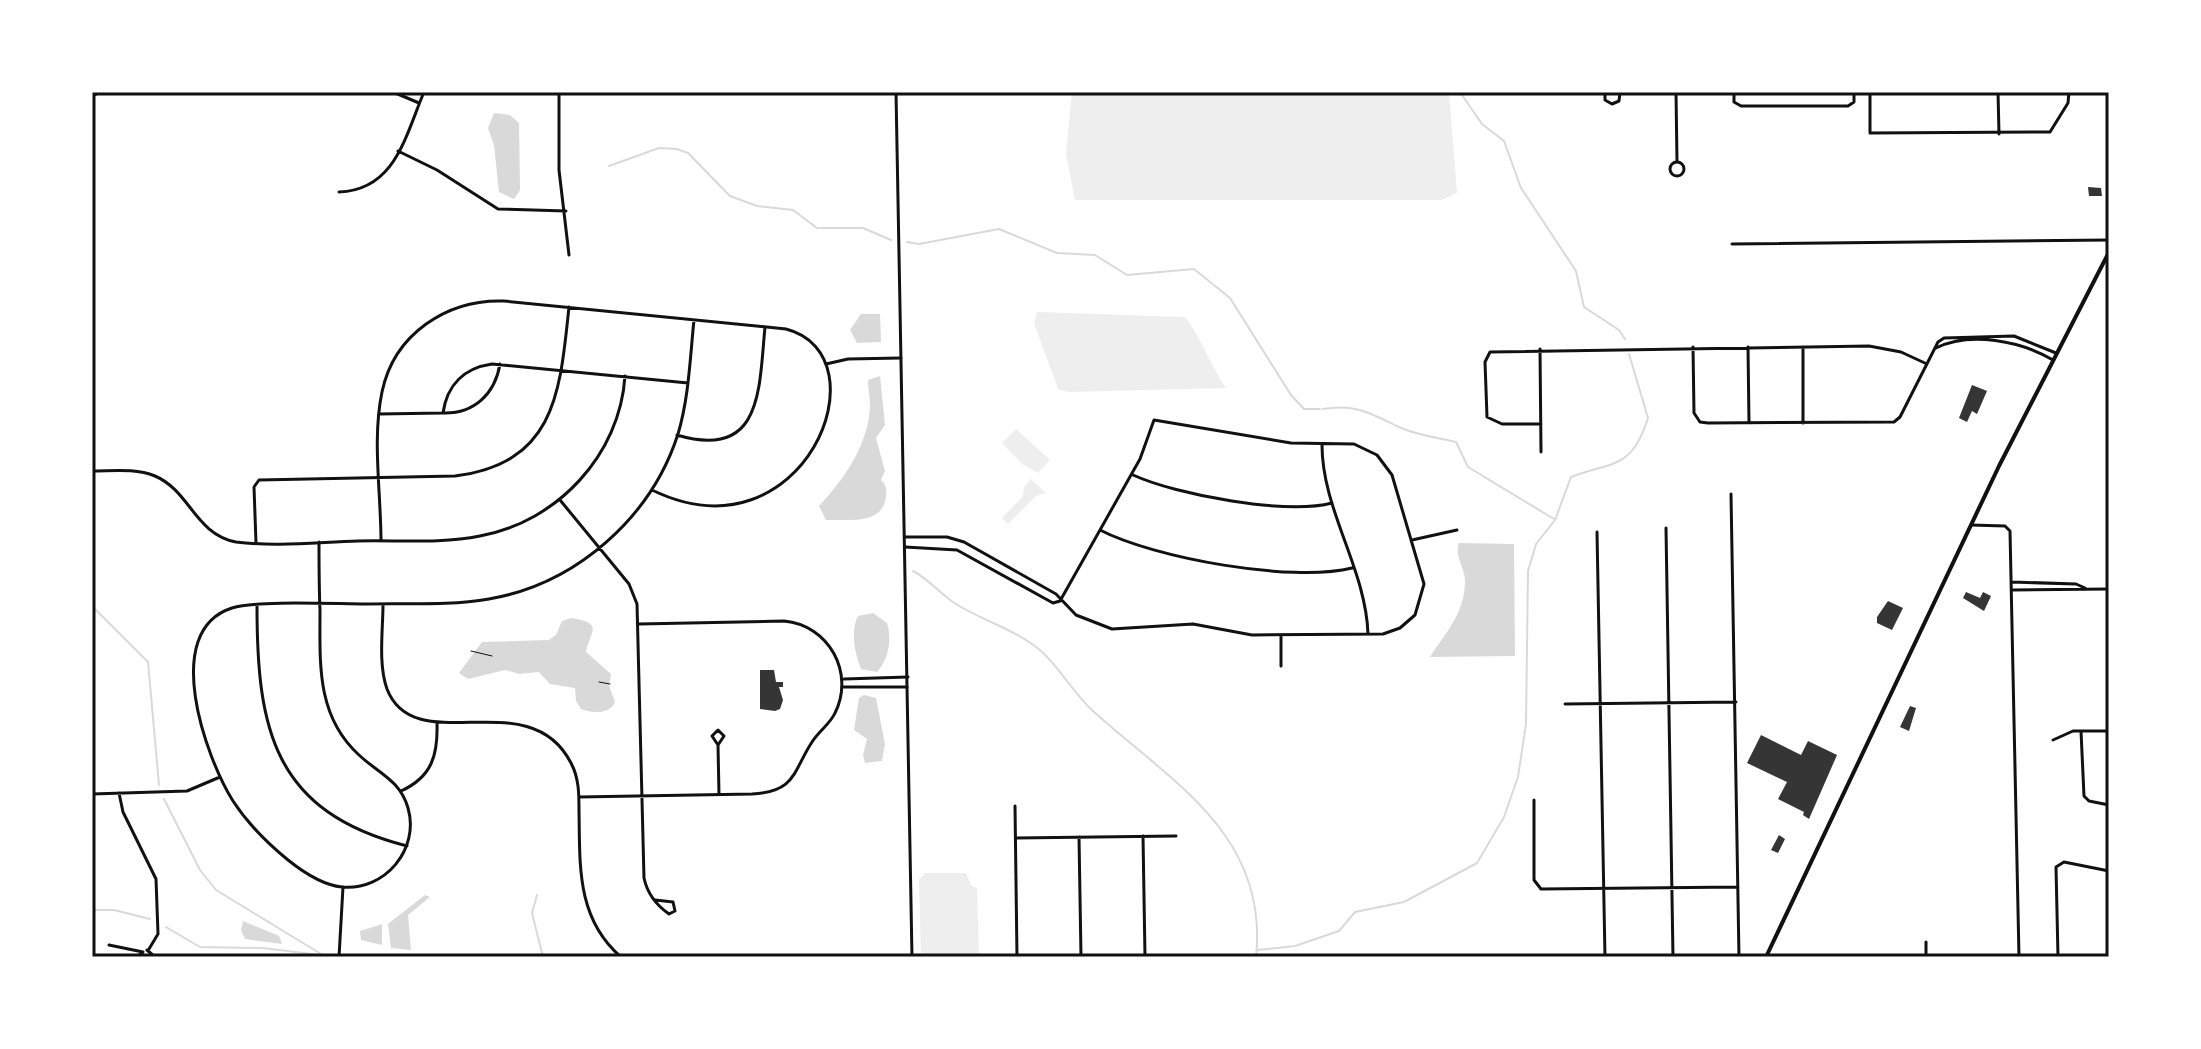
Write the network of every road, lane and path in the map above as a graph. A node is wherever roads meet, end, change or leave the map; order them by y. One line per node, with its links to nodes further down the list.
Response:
1 (101, 92): 14 (street)
2 (393, 92): 15 (street)
3 (424, 92): 15 (street)
4 (559, 92): 20 (street)
5 (896, 92): 38 (street)
6 (1605, 92): 7 (street)
7 (1620, 92)
8 (1676, 92): 18 (street)
9 (1734, 92): 10 (street)
10 (1854, 92)
11 (1870, 92): 16 (street)
12 (1998, 92): 16 (street)
13 (2069, 92): 16 (street)
14 (92, 96)
15 (419, 103): 17 (street)
16 (1999, 134)
17 (398, 151): 19 (street); 20 (street)
18 (1677, 162)
19 (339, 192)
20 (566, 211): 24 (street)
21 (2109, 240): 22 (street)
22 (1732, 244)
23 (2109, 252): 37 (main road)
24 (569, 255)
25 (569, 307): 26 (street); 43 (street); 47 (street)
26 (694, 320): 27 (street); 45 (street)
27 (765, 327): 41 (street); 51 (street)
28 (1977, 336): 29 (street); 30 (street); 35 (street)
29 (2026, 339): 31 (street); 37 (street)
30 (1977, 342): 31 (street); 35 (street)
31 (2024, 345): 39 (street)
32 (1693, 347): 33 (street); 36 (street); 48 (street)
33 (1748, 347): 34 (street); 48 (street)
34 (1803, 347): 42 (street); 49 (street)
35 (1936, 348): 42 (street)
36 (1540, 349): 50 (street); 50 (street)
37 (2056, 353): 39 (main road)
38 (901, 358): 41 (street); 66 (street)
39 (2053, 360): 61 (main road)
40 (500, 364): 43 (street); 46 (street); 46 (street)
41 (826, 364): 57 (street)
42 (1927, 364): 49 (street)
43 (562, 370): 44 (street); 56 (street)
44 (625, 376): 45 (street); 59 (street)
45 (688, 383): 51 (street)
46 (443, 413): 47 (street)
47 (379, 414): 56 (street)
48 (1749, 423): 49 (street)
49 (1803, 423)
50 (1541, 424): 53 (street)
51 (677, 435): 57 (street)
52 (1322, 444): 55 (street); 60 (street); 67 (street)
53 (1541, 452)
54 (92, 471): 70 (street)
55 (1131, 475): 60 (street); 63 (street)
56 (381, 477): 68 (street); 70 (street)
57 (652, 490): 72 (street)
58 (1731, 494): 98 (street)
59 (560, 500): 68 (street); 72 (street)
60 (1332, 503): 75 (street)
61 (1971, 525): 77 (street); 143 (main road)
62 (1666, 528): 99 (street)
63 (1100, 530): 75 (street); 82 (street)
64 (1457, 530): 67 (street)
65 (1597, 532): 101 (street)
66 (905, 537): 71 (street); 73 (street)
67 (1412, 540): 87 (street)
68 (381, 541): 69 (street)
69 (319, 542): 70 (street); 84 (street)
70 (256, 543)
71 (905, 547): 74 (street); 92 (street)
72 (600, 548): 83 (street); 86 (street)
73 (983, 552): 74 (street); 76 (street)
74 (978, 561): 78 (street)
75 (1352, 568): 87 (street)
76 (1023, 574): 78 (street); 82 (street)
77 (2012, 582): 79 (street); 81 (street)
78 (1017, 583): 82 (street)
79 (2085, 588): 80 (street); 81 (street)
80 (2109, 589)
81 (2012, 590): 145 (street)
82 (1060, 601): 88 (street)
83 (383, 604): 84 (street); 102 (street)
84 (319, 605): 85 (street); 108 (street)
85 (257, 606): 107 (street); 121 (street)
86 (639, 624): 93 (street); 112 (street)
87 (1368, 634): 88 (street)
88 (1281, 635): 91 (street)
89 (471, 651): 90 (path)
90 (492, 656)
91 (1281, 666)
92 (908, 677): 93 (street); 96 (street)
93 (842, 679): 97 (street)
94 (599, 682): 95 (path)
95 (610, 684)
96 (908, 686): 97 (street); 136 (street)
97 (842, 687): 111 (street)
98 (1736, 702): 99 (street); 124 (street)
99 (1669, 703): 101 (street); 125 (street)
100 (1565, 704): 101 (street)
101 (1601, 704): 126 (street)
102 (437, 722): 108 (street); 113 (street)
103 (2081, 731): 104 (street); 105 (street); 115 (street)
104 (2109, 731)
105 (2053, 740)
106 (718, 745): 111 (street)
107 (220, 777): 109 (street); 123 (street)
108 (401, 791): 121 (street)
109 (119, 793): 110 (street); 130 (street)
110 (92, 794)
111 (719, 795): 112 (street)
112 (642, 796): 113 (street); 127 (street)
113 (579, 797): 135 (street)
114 (1534, 800): 126 (street)
115 (2109, 805)
116 (1015, 806): 120 (street)
117 (1143, 836): 118 (street); 119 (street); 139 (street)
118 (1176, 836)
119 (1079, 837): 120 (street); 138 (street)
120 (1016, 838): 137 (street)
121 (407, 846): 123 (street)
122 (2109, 871): 146 (street)
123 (343, 887): 134 (street)
124 (1738, 887): 125 (street); 142 (street)
125 (1672, 888): 126 (street); 141 (street)
126 (1603, 889): 140 (street)
127 (655, 900): 127 (street)
128 (1926, 942): 144 (street)
129 (109, 945): 131 (street)
130 (149, 949): 131 (street); 133 (street)
131 (143, 952): 132 (street)
132 (137, 957)
133 (155, 957)
134 (339, 957)
135 (621, 957)
136 (912, 957)
137 (1017, 957)
138 (1081, 957)
139 (1145, 957)
140 (1605, 957)
141 (1673, 957)
142 (1739, 957)
143 (1766, 957)
144 (1926, 957)
145 (2019, 957)
146 (2058, 957)

